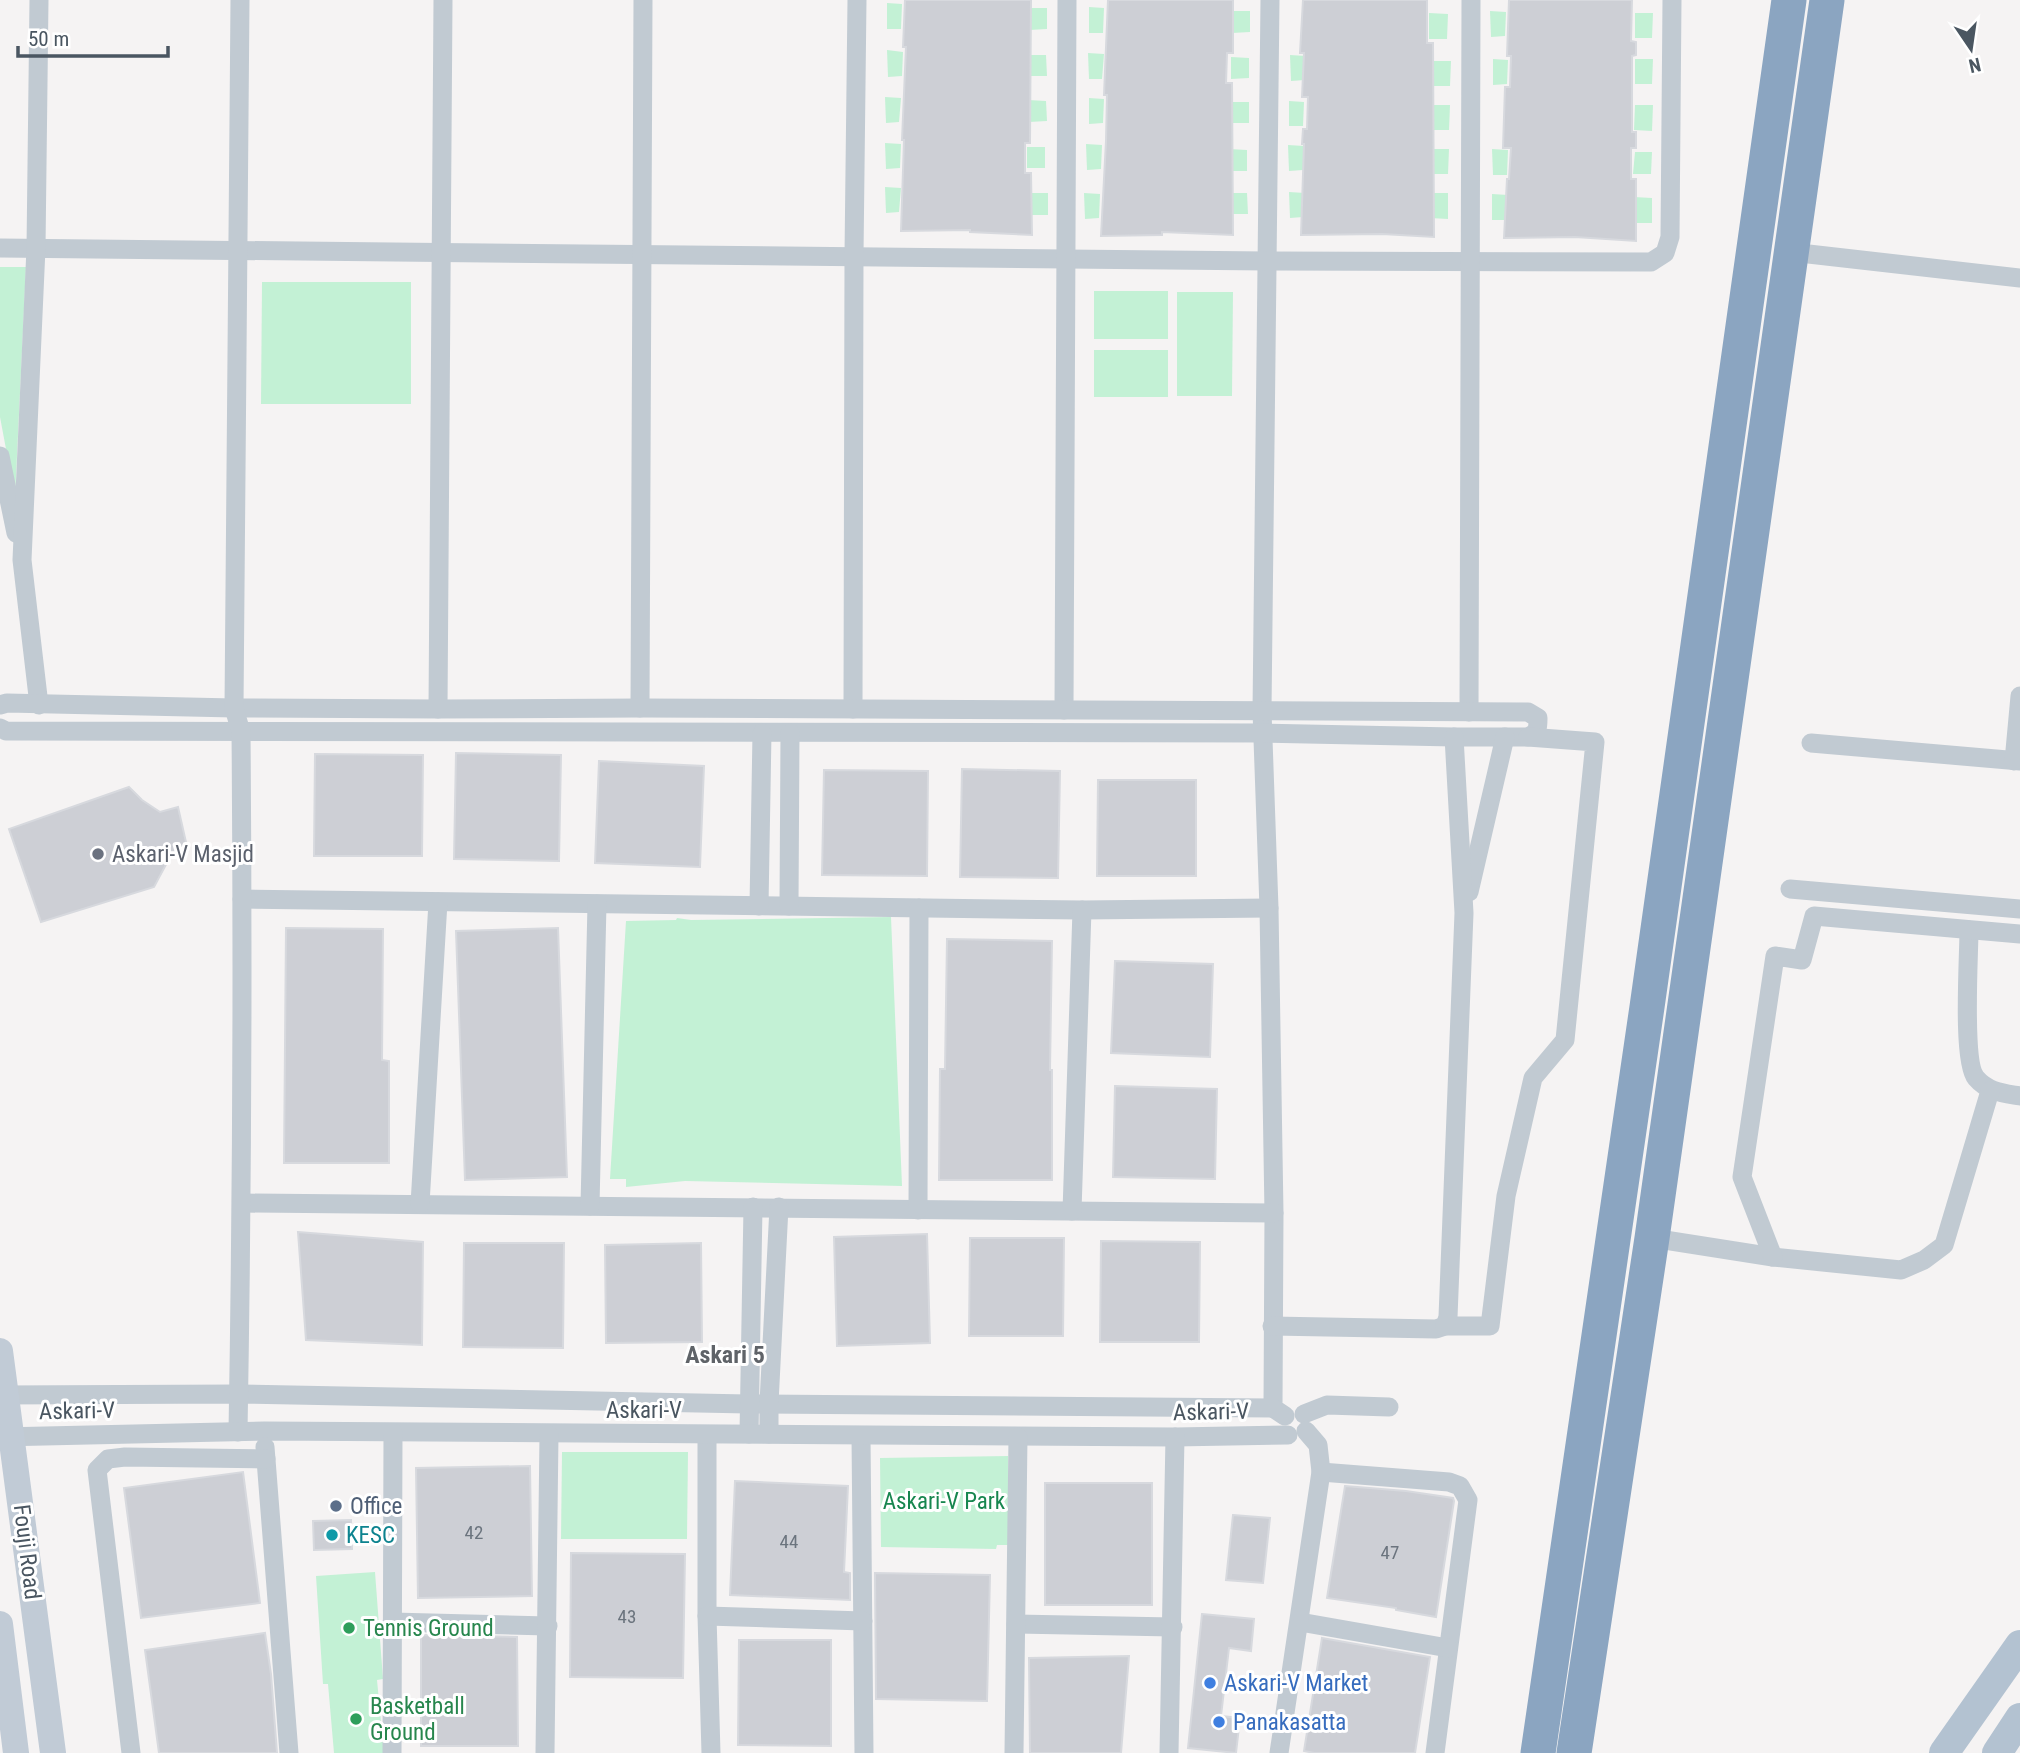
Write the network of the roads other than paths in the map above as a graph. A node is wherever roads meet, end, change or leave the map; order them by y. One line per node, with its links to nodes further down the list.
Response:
1 (39, 0): 13 (street)
2 (240, 0): 14 (street)
3 (443, 0): 15 (street)
4 (643, 0): 17 (street)
5 (857, 0): 18 (street)
6 (1067, 0): 19 (street)
7 (1270, 0): 20 (street)
8 (1471, 0): 21 (street)
9 (1672, 0): 21 (street)
10 (1789, 0): 115 (highway)
11 (1826, 0): 16 (highway)
12 (0, 247): 13 (street)
13 (36, 248): 14 (street); 24 (street)
14 (238, 249): 15 (street); 28 (street)
15 (441, 252): 17 (street); 31 (street)
16 (1791, 252): 22 (street); 68 (highway)
17 (642, 253): 18 (street); 29 (street)
18 (854, 255): 19 (street); 32 (street)
19 (1065, 257): 20 (street); 33 (street)
20 (1267, 261): 21 (street); 34 (street)
21 (1471, 261): 35 (street)
22 (2020, 278)
23 (0, 456): 24 (street)
24 (22, 560): 27 (street)
25 (2020, 696): 44 (street)
26 (0, 705): 27 (street)
27 (39, 705): 28 (street)
28 (234, 708): 31 (street); 37 (street)
29 (640, 708): 30 (street); 31 (street)
30 (775, 708): 32 (street); 38 (street)
31 (438, 709)
32 (853, 709): 33 (street)
33 (1064, 710): 34 (street)
34 (1262, 711): 35 (street); 39 (street)
35 (1469, 712): 42 (street)
36 (0, 728): 37 (street)
37 (241, 732): 38 (street); 46 (street)
38 (776, 733): 39 (street); 49 (street); 50 (street)
39 (1264, 733): 40 (street); 52 (street)
40 (1454, 737): 41 (street); 55 (street)
41 (1505, 737): 42 (street); 55 (street)
42 (1528, 737): 71 (street)
43 (1811, 743): 44 (street)
44 (2017, 761)
45 (1790, 889): 54 (street)
46 (242, 899): 47 (street); 60 (street)
47 (438, 902): 48 (street); 61 (street)
48 (597, 904): 49 (street); 62 (street)
49 (759, 906): 50 (street)
50 (789, 906): 51 (street)
51 (919, 908): 53 (street); 65 (street)
52 (1269, 908): 53 (street); 67 (street)
53 (1082, 909): 66 (street)
54 (2020, 909)
55 (1464, 913): 71 (street)
56 (1969, 930): 57 (street); 58 (street); 69 (street)
57 (2020, 934)
58 (1990, 1091): 59 (street); 69 (street)
59 (2020, 1096)
60 (242, 1203): 61 (street); 73 (street)
61 (420, 1205): 62 (street)
62 (590, 1206): 63 (street)
63 (752, 1207): 64 (street); 76 (street)
64 (779, 1207): 65 (street); 75 (street)
65 (918, 1210): 66 (street)
66 (1072, 1211): 67 (street)
67 (1274, 1213): 70 (street)
68 (1652, 1238): 69 (street); 116 (highway)
69 (1773, 1257)
70 (1272, 1326): 71 (street); 78 (street)
71 (1445, 1326)
72 (0, 1351): 74 (main road, Fouji Road)
73 (239, 1394): 74 (street, Askari-V); 76 (street, Askari-V); 80 (street)
74 (3, 1395): 87 (main road, Fouji Road)
75 (769, 1403): 76 (street, Askari-V); 78 (street, Askari-V); 84 (street)
76 (748, 1404): 83 (street)
77 (1389, 1407): 78 (street)
78 (1291, 1421): 89 (street, Askari-V); 91 (street)
79 (264, 1431): 80 (street, Askari-V); 81 (street, Askari-V); 90 (street)
80 (238, 1432): 87 (street, Askari-V)
81 (393, 1433): 82 (street, Askari-V); 94 (street)
82 (550, 1434): 85 (street, Askari-V); 98 (street)
83 (749, 1434): 84 (street, Askari-V); 85 (street, Askari-V)
84 (769, 1434): 86 (street, Askari-V)
85 (707, 1435): 92 (street)
86 (861, 1436): 88 (street, Askari-V); 93 (street)
87 (6, 1437): 104 (main road, Fouji Road)
88 (1018, 1437): 89 (street, Askari-V); 97 (street)
89 (1175, 1437): 99 (street)
90 (266, 1458): 105 (street); 106 (street)
91 (1321, 1472): 95 (street); 101 (street)
92 (707, 1616): 93 (street); 109 (street)
93 (863, 1621): 110 (street)
94 (392, 1622): 98 (street); 107 (street)
95 (1300, 1622): 101 (street); 113 (street)
96 (0, 1624): 103 (main road, Fouji Road)
97 (1016, 1624): 99 (street); 111 (street)
98 (548, 1626): 108 (street)
99 (1172, 1627): 112 (street)
100 (2020, 1645): 117 (main road)
101 (1448, 1648): 114 (street)
102 (2020, 1718): 118 (main road)
103 (16, 1753)
104 (53, 1753)
105 (131, 1753)
106 (289, 1753)
107 (391, 1753)
108 (545, 1753)
109 (711, 1753)
110 (864, 1753)
111 (1014, 1753)
112 (1170, 1753)
113 (1279, 1753)
114 (1434, 1753)
115 (1538, 1753)
116 (1574, 1753)
117 (1944, 1753)
118 (1997, 1753)

